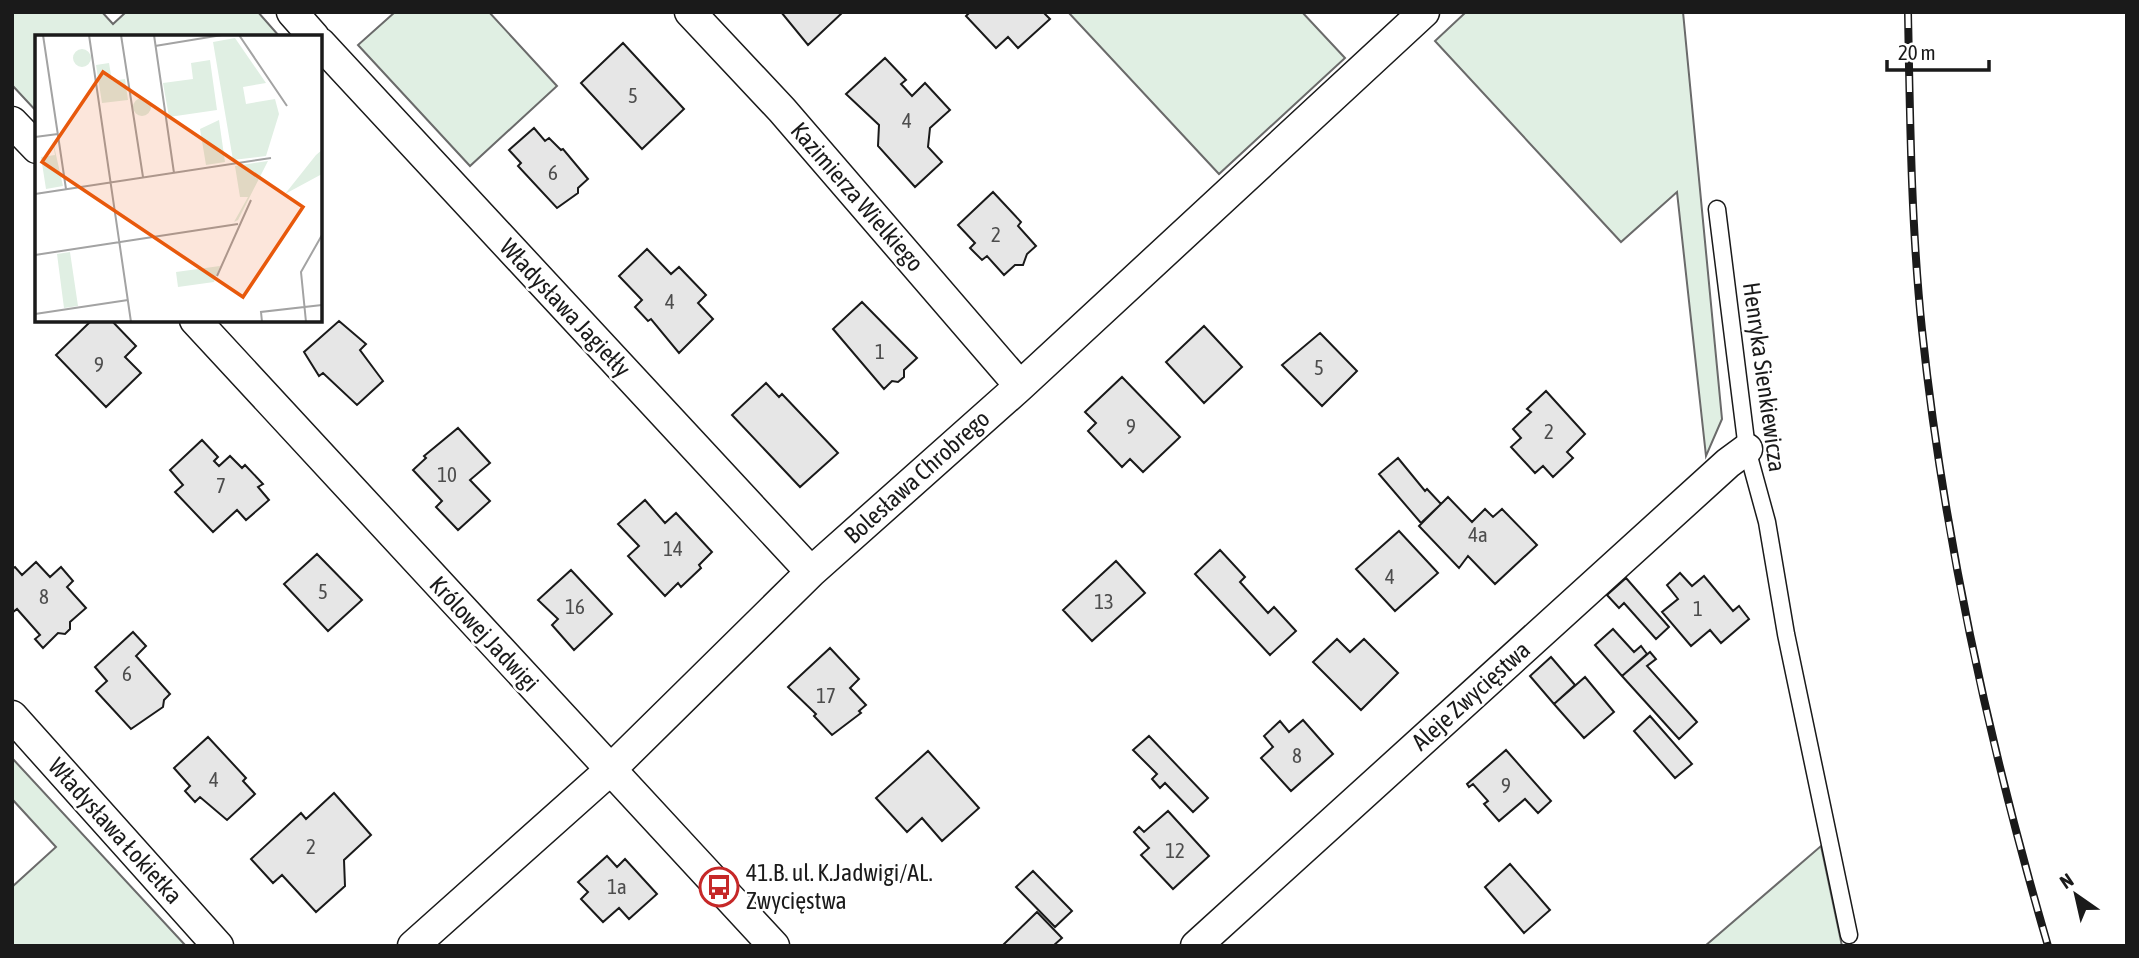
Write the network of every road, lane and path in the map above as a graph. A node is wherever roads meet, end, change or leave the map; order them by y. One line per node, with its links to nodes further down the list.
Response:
1 (292, 12): 4 (street)
2 (690, 12): 10 (street, Kazimierza Wielkiego)
3 (1424, 12): 10 (street, Bolesława Chrobrego)
4 (312, 35)
5 (322, 45): 12 (street, Władysława Jagiełły)
6 (12, 121): 7 (street)
7 (35, 146)
8 (1717, 209): 11 (lane, Henryka Sienkiewicza)
9 (197, 322): 14 (street, Królowej Jadwigi)
10 (1020, 386): 12 (street, Bolesława Chrobrego)
11 (1747, 449): 15 (lane, Henryka Sienkiewicza); 19 (street, Aleje Zwycięstwa)
12 (811, 572): 14 (street, Bolesława Chrobrego)
13 (12, 716): 16 (street, Władysława Łokietka)
14 (609, 771): 17 (street, Bolesława Chrobrego); 18 (street, Królowej Jadwigi)
15 (1849, 935)
16 (218, 946)
17 (413, 946)
18 (774, 946)
19 (1196, 946)

